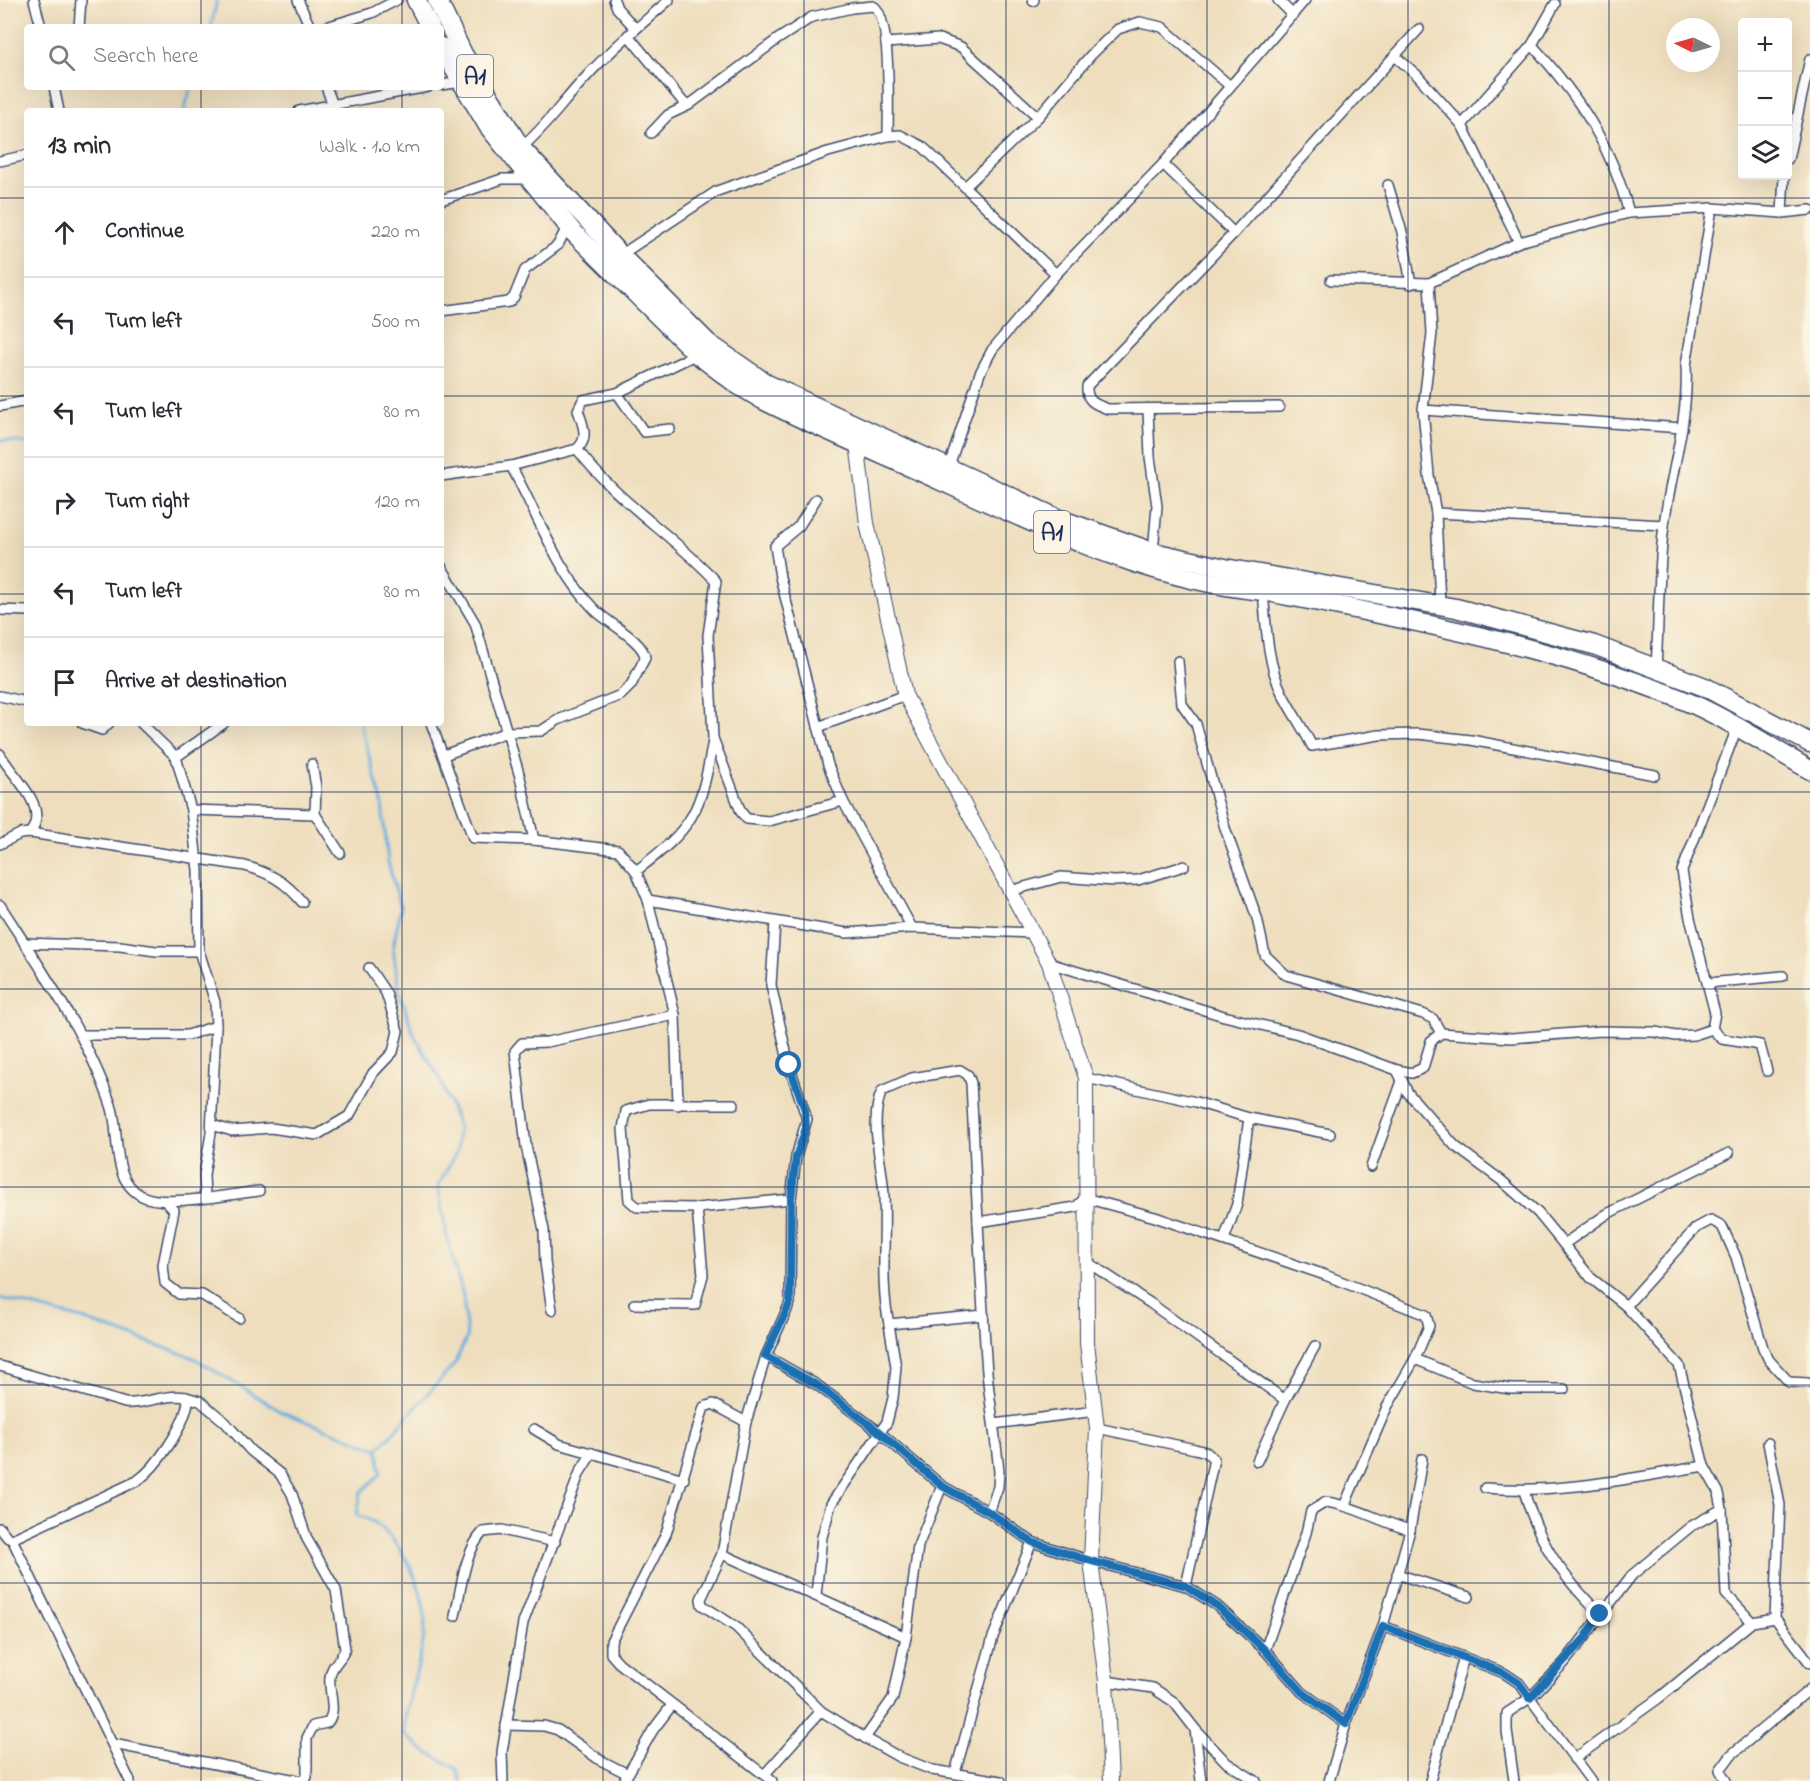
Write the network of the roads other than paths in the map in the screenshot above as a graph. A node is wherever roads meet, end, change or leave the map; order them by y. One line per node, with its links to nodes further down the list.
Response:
1 (34, 0): 13 (street)
2 (81, 0): 14 (street)
3 (298, 0): 15 (street)
4 (397, 0): 16 (street)
5 (416, 0): 17 (highway)
6 (436, 0): 40 (highway, A1)
7 (614, 0): 19 (street)
8 (669, 0): 19 (street)
9 (1278, 0): 12 (street)
10 (1305, 0): 12 (street)
11 (1555, 4): 21 (street)
12 (1293, 15): 27 (street)
13 (40, 24)
14 (79, 24)
15 (309, 24)
16 (336, 24)
17 (428, 24)
18 (1419, 29): 23 (street)
19 (631, 31): 32 (street); 40 (street)
20 (886, 43): 32 (street); 35 (street); 38 (street)
21 (1532, 45): 36 (street); 51 (street)
22 (444, 52): 25 (highway, A1)
23 (1396, 57): 36 (street); 54 (street)
24 (1810, 59): 39 (street)
25 (462, 82): 26 (street); 44 (highway, A1)
26 (444, 85)
27 (1230, 86): 35 (street); 43 (street)
28 (55, 90): 33 (street)
29 (327, 90): 31 (street)
30 (412, 90): 31 (street)
31 (333, 105): 34 (street)
32 (689, 105): 37 (street)
33 (58, 108)
34 (316, 108)
35 (1038, 117): 47 (street)
36 (1462, 125): 55 (street)
37 (651, 133)
38 (888, 136): 47 (street); 56 (street)
39 (1792, 141)
40 (521, 148): 56 (highway, A1)
41 (24, 156): 42 (street)
42 (0, 161)
43 (1163, 164): 54 (street); 57 (street)
44 (530, 179): 48 (street); 53 (highway, A1)
45 (1784, 180): 52 (street)
46 (1388, 185): 60 (street)
47 (966, 186): 57 (street)
48 (444, 199)
49 (1712, 208): 51 (street); 52 (street); 69 (street)
50 (1810, 210): 52 (street)
51 (1629, 213): 55 (street)
52 (1782, 213)
53 (572, 231): 56 (highway, A1); 61 (street)
54 (1234, 233): 67 (street)
55 (1519, 242): 59 (street)
56 (613, 260): 62 (highway, A1); 74 (highway, A1)
57 (1056, 274): 74 (street)
58 (1331, 280): 60 (street)
59 (1430, 283): 60 (street); 68 (street)
60 (1411, 284)
61 (444, 311)
62 (697, 354): 63 (street); 71 (highway, A1)
63 (617, 393): 70 (street); 72 (street)
64 (24, 402): 65 (street)
65 (0, 406)
66 (1279, 407): 67 (street)
67 (1148, 410): 79 (street)
68 (1423, 410): 69 (street); 77 (street)
69 (1682, 428): 78 (street)
70 (670, 429)
71 (857, 443): 81 (highway, A1); 87 (street)
72 (577, 449): 73 (street); 98 (street)
73 (511, 466): 75 (street); 97 (street)
74 (949, 466): 79 (highway, A1)
75 (444, 476)
76 (816, 499): 95 (street)
77 (1436, 513): 78 (street); 82 (street)
78 (1664, 525): 86 (street)
79 (1153, 552): 82 (highway, A1)
80 (444, 571): 97 (street)
81 (1263, 591): 96 (highway, A1); 105 (street)
82 (1440, 605): 86 (highway, A1)
83 (0, 610): 84 (street)
84 (24, 611)
85 (1178, 661): 132 (street)
86 (1656, 668): 99 (highway, A1)
87 (905, 695): 95 (street); 116 (street)
88 (0, 696): 89 (street)
89 (24, 701)
90 (91, 726): 91 (street)
91 (106, 726)
92 (144, 726): 102 (street)
93 (220, 726): 102 (street)
94 (432, 726): 101 (street)
95 (818, 727): 106 (street)
96 (1737, 729): 104 (highway, A1); 128 (street)
97 (507, 732): 101 (street); 110 (street)
98 (713, 738): 106 (street); 115 (street)
99 (1810, 743)
100 (0, 754): 109 (street)
101 (444, 755): 110 (street)
102 (176, 757): 107 (street)
103 (312, 764): 108 (street)
104 (1810, 770)
105 (1655, 775)
106 (843, 801): 121 (street)
107 (191, 810): 108 (street); 113 (street)
108 (315, 814): 112 (street)
109 (30, 833): 111 (street); 113 (street)
110 (534, 840): 115 (street)
111 (0, 844)
112 (340, 853)
113 (196, 857): 118 (street); 124 (street)
114 (1184, 866): 116 (street)
115 (636, 871): 117 (street)
116 (1010, 891): 122 (street)
117 (648, 900): 120 (street); 129 (street)
118 (302, 903)
119 (2, 912): 123 (street)
120 (775, 922): 121 (street); 148 (street)
121 (912, 928): 122 (street)
122 (1032, 933): 125 (street)
123 (24, 943): 124 (street); 133 (street)
124 (200, 951): 130 (street)
125 (1049, 963): 134 (street); 136 (street)
126 (369, 968): 141 (street)
127 (1783, 976): 128 (street)
128 (1708, 983): 131 (street)
129 (675, 1015): 139 (street); 157 (street)
130 (216, 1026): 133 (street); 141 (street)
131 (1712, 1029): 132 (street); 135 (street)
132 (1441, 1033): 134 (street)
133 (81, 1035): 149 (street)
134 (1397, 1070): 137 (street)
135 (1767, 1071)
136 (1086, 1078): 140 (street); 147 (street)
137 (1402, 1081): 144 (street); 153 (street)
138 (734, 1104): 139 (street)
139 (678, 1105): 150 (street)
140 (1249, 1118): 142 (street); 152 (street)
141 (212, 1125): 146 (street)
142 (1330, 1134)
143 (1729, 1153): 153 (street)
144 (1371, 1167)
145 (260, 1191): 146 (street)
146 (205, 1196): 149 (street)
147 (1085, 1198): 151 (street); 152 (street); 154 (street)
148 (791, 1199): 150 (street); 162 (street)
149 (166, 1202): 159 (street)
150 (697, 1208): 155 (street)
151 (978, 1222): 158 (street); 160 (street)
152 (1224, 1240): 163 (street)
153 (1564, 1245): 156 (street)
154 (1087, 1262): 168 (street); 169 (street)
155 (634, 1304)
156 (1626, 1306): 165 (street); 179 (street)
157 (552, 1310)
158 (984, 1315): 160 (street); 171 (street)
159 (239, 1318)
160 (889, 1324): 174 (street)
161 (1315, 1346): 168 (street)
162 (765, 1356): 170 (street); 174 (street)
163 (1415, 1359): 166 (street); 184 (street)
164 (0, 1366): 167 (street)
165 (1808, 1383)
166 (1564, 1389)
167 (186, 1396): 189 (street); 216 (street)
168 (1285, 1400): 178 (street)
169 (1096, 1411): 171 (street); 172 (street)
170 (746, 1422): 180 (street); 192 (street)
171 (994, 1424): 186 (street)
172 (1097, 1428): 193 (street); 195 (street)
173 (534, 1429): 176 (street)
174 (878, 1431): 181 (street); 196 (street)
175 (1768, 1443): 200 (street)
176 (592, 1453): 180 (street); 190 (street)
177 (1422, 1459): 188 (street)
178 (1257, 1461)
179 (1704, 1466): 183 (street); 185 (street)
180 (684, 1479): 210 (street)
181 (942, 1486): 186 (street); 203 (street)
182 (1485, 1488): 183 (street)
183 (1524, 1491): 198 (street)
184 (1345, 1504): 188 (street); 204 (street)
185 (1722, 1509): 198 (street); 201 (street)
186 (989, 1512): 191 (street)
187 (0, 1528): 189 (street)
188 (1410, 1530): 194 (street)
189 (12, 1539): 216 (street)
190 (555, 1542): 199 (street); 213 (street)
191 (1032, 1542): 193 (street); 219 (street)
192 (722, 1554): 196 (street); 211 (street)
193 (1091, 1561): 195 (street); 207 (street)
194 (1397, 1574): 197 (street); 202 (street)
195 (1186, 1586): 204 (street)
196 (816, 1595): 203 (street)
197 (1468, 1597)
198 (1600, 1614): 209 (street)
199 (455, 1616)
200 (1775, 1618): 201 (street); 206 (street)
201 (1752, 1622): 217 (street)
202 (1383, 1626): 205 (street); 212 (street)
203 (906, 1637): 215 (street)
204 (1265, 1650): 212 (street)
205 (1464, 1657): 209 (street); 230 (street)
206 (1810, 1663)
207 (1106, 1681): 214 (street); 226 (street)
208 (1810, 1689): 233 (street)
209 (1530, 1698): 217 (street); 231 (street)
210 (672, 1705): 220 (street); 221 (street)
211 (821, 1711): 215 (street); 221 (street)
212 (1346, 1724): 229 (street)
213 (506, 1725): 220 (street); 223 (street)
214 (1195, 1729): 227 (street); 228 (street)
215 (865, 1738): 218 (street)
216 (113, 1744): 222 (street)
217 (1574, 1759): 232 (street)
218 (932, 1770): 219 (street); 224 (street)
219 (955, 1773): 225 (street)
220 (625, 1777)
221 (769, 1778)
222 (130, 1781)
223 (503, 1781)
224 (928, 1781)
225 (1001, 1781)
226 (1111, 1781)
227 (1201, 1781)
228 (1256, 1781)
229 (1329, 1781)
230 (1430, 1781)
231 (1514, 1781)
232 (1590, 1781)
233 (1726, 1781)

